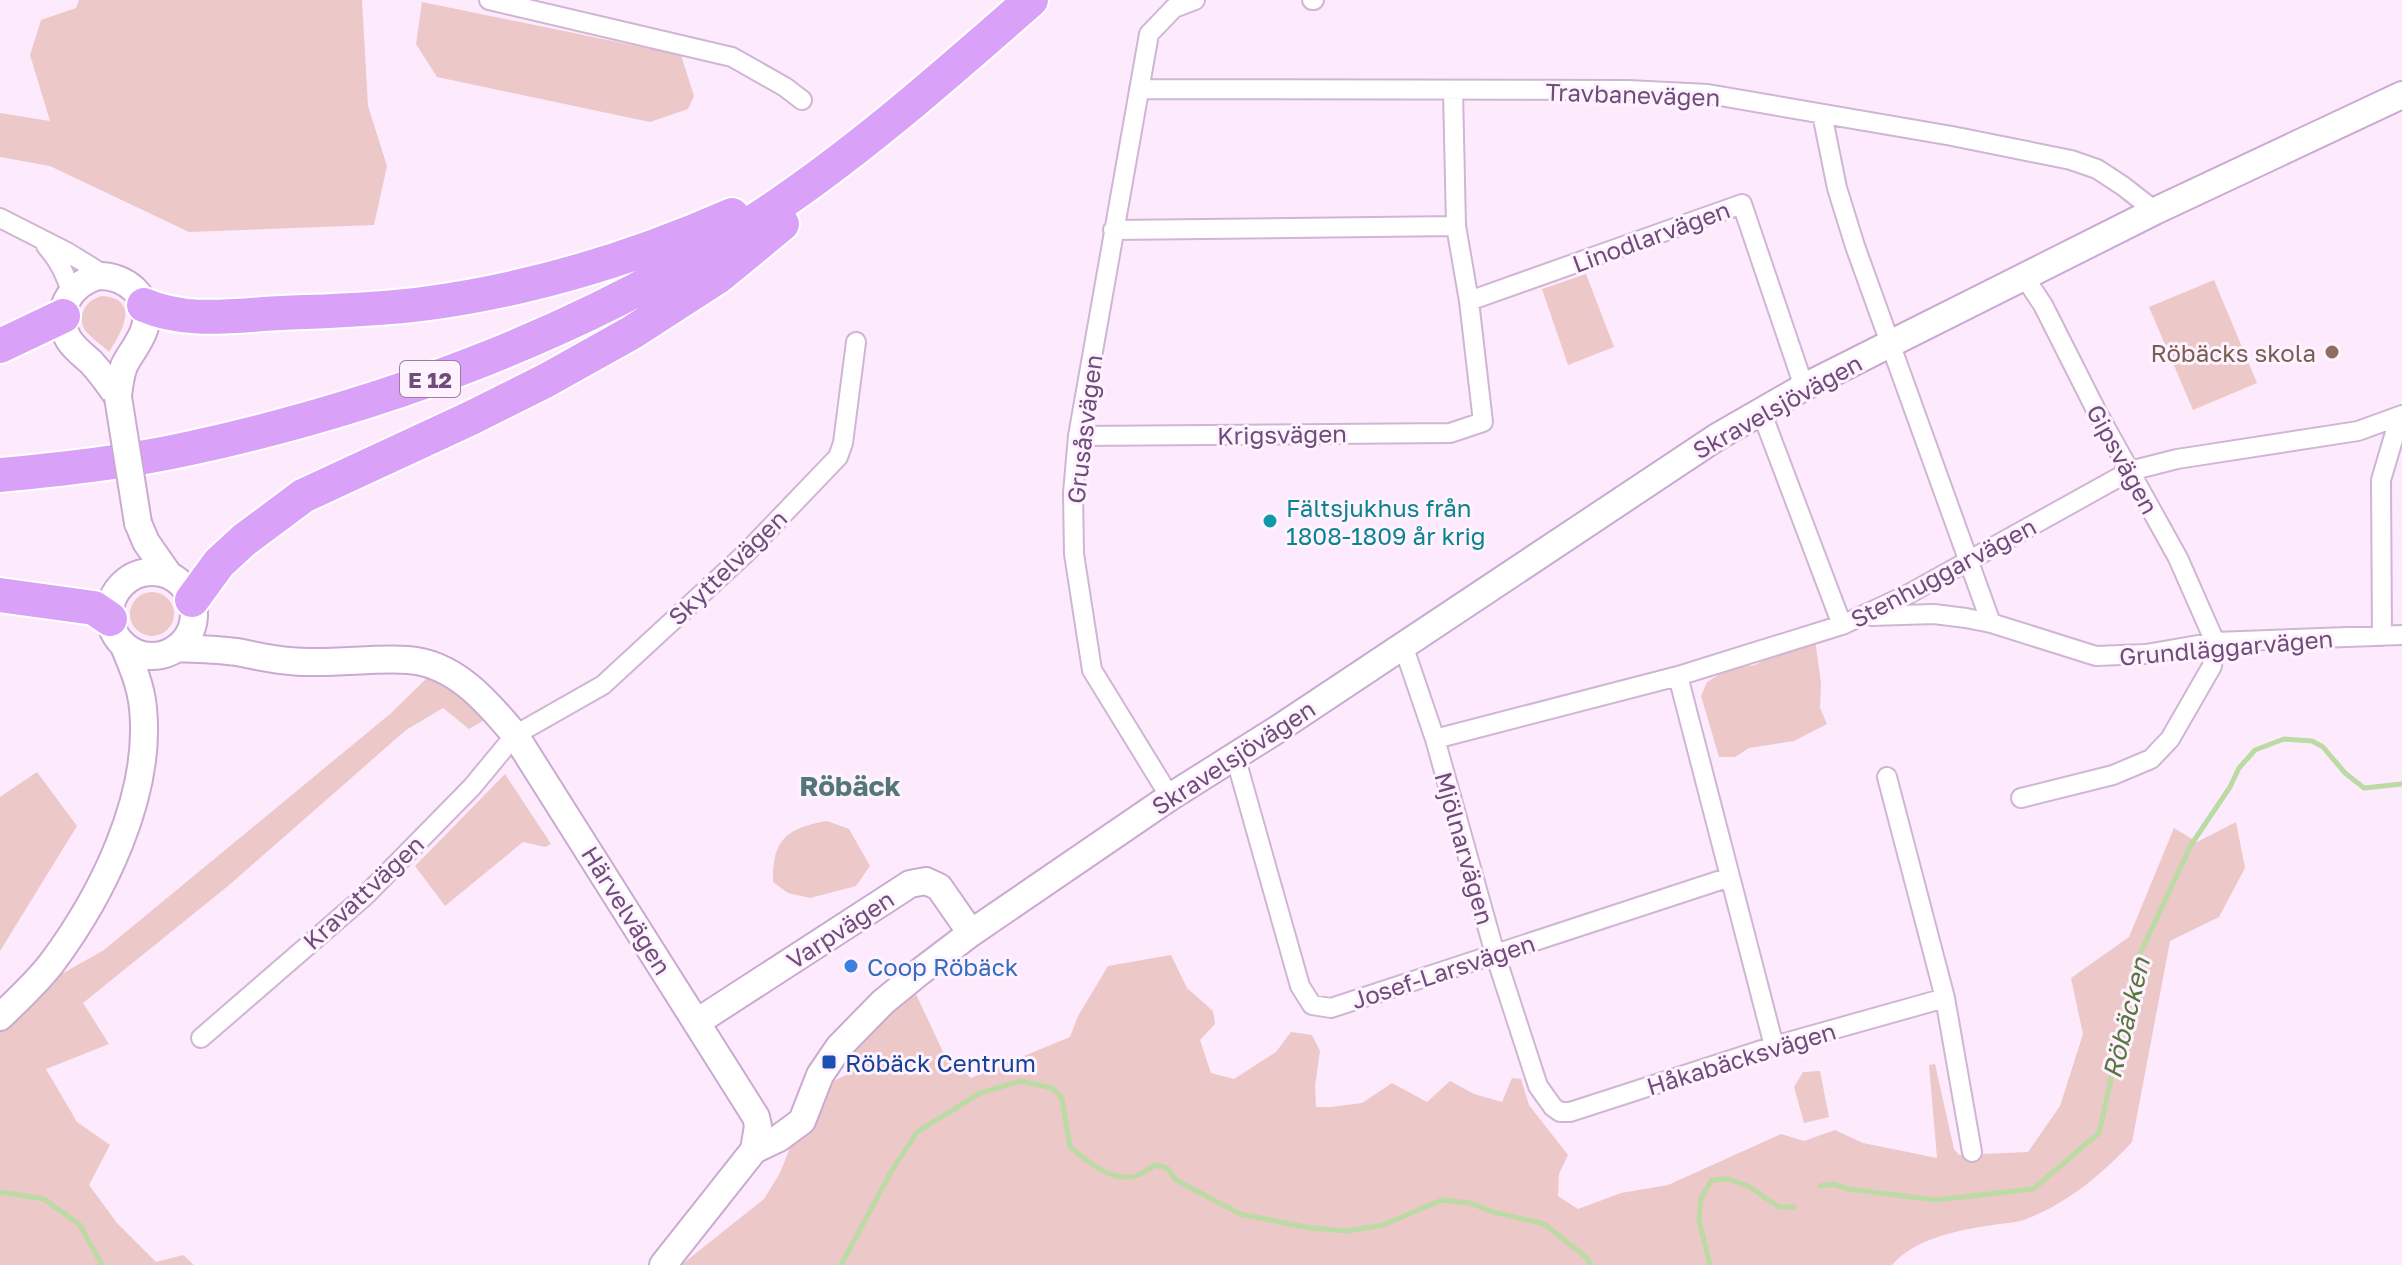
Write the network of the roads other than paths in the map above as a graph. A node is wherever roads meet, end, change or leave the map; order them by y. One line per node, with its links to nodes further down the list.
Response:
1 (489, 0): 8 (street)
2 (1031, 0): 10 (highway, E 12)
3 (1058, 0): 13 (highway, E 12)
4 (1195, 0): 5 (street, Grusåsvägen)
5 (1139, 89): 6 (street, Travbanevägen); 15 (street, Grusåsvägen)
6 (1453, 91): 9 (street, Travbanevägen); 14 (street)
7 (2402, 95): 11 (street, Skravelsjövägen)
8 (802, 100)
9 (1822, 114): 11 (street, Travbanevägen); 23 (street, Skravelsjövägen)
10 (819, 174): 21 (highway); 31 (highway, E 12)
11 (2155, 211): 18 (street, Skravelsjövägen)
12 (0, 218): 16 (street)
13 (779, 226): 32 (highway, E 12); 37 (highway)
14 (1456, 226): 15 (street); 19 (street)
15 (1113, 230): 29 (street, Grusåsvägen)
16 (31, 234): 17 (street); 20 (street)
17 (106, 276): 20 (street); 21 (street)
18 (2025, 278): 23 (street, Skravelsjövägen); 30 (street, Gipsvägen)
19 (1469, 301): 25 (street, Linodlarvägen); 29 (street, Krigsvägen)
20 (67, 304): 24 (highway); 26 (street)
21 (144, 305): 26 (street)
22 (856, 342): 50 (street, Skyttelvägen)
23 (1890, 344): 25 (street, Skravelsjövägen); 34 (street, Skravelsjövägen)
24 (0, 346)
25 (1804, 387): 27 (street, Skravelsjövägen)
26 (118, 397): 33 (street, bridge)
27 (1761, 411): 40 (street); 45 (street, Skravelsjövägen)
28 (2401, 416): 30 (street, Stenhuggarvägen); 43 (street, Stenhuggarvägen)
29 (1078, 436): 54 (street, Grusåsvägen)
30 (2130, 471): 34 (street, Stenhuggarvägen); 44 (street, Gipsvägen)
31 (0, 475)
32 (0, 490)
33 (138, 523): 35 (street); 37 (street)
34 (1970, 560): 38 (street, Stenhuggarvägen); 39 (street, Skravelsjövägen)
35 (129, 579): 37 (street); 41 (street)
36 (0, 595): 41 (highway)
37 (185, 599): 46 (street); 47 (street)
38 (1864, 616): 39 (street, Grundläggarvägen); 40 (street, Stenhuggarvägen)
39 (1991, 623): 44 (street, Grundläggarvägen)
40 (1842, 625): 48 (street, Stenhuggarvägen)
41 (117, 631): 46 (street); 49 (street)
42 (2402, 635): 43 (street, Grundläggarvägen)
43 (2382, 636): 44 (street, Grundläggarvägen)
44 (2215, 642): 55 (street)
45 (1403, 645): 51 (street, Mjölnarvägen); 52 (street, Skravelsjövägen)
46 (168, 651): 47 (street, Härvelvägen); 49 (street)
47 (235, 652): 50 (street, Härvelvägen)
48 (1678, 676): 51 (street, Stenhuggarvägen); 56 (street)
49 (143, 707): 60 (street)
50 (515, 735): 61 (street, Härvelvägen); 62 (street, Kravattvägen)
51 (1435, 739): 58 (street, Mjölnarvägen)
52 (1235, 756): 54 (street, Skravelsjövägen); 58 (street, Josef-Larsvägen)
53 (1887, 777): 59 (street)
54 (1170, 797): 57 (street, Skravelsjövägen)
55 (2021, 798)
56 (1730, 877): 58 (street, Josef-Larsvägen); 63 (street)
57 (971, 933): 61 (street, Varpvägen); 65 (street, Skravelsjövägen)
58 (1495, 954): 64 (street, Mjölnarvägen)
59 (1945, 998): 63 (street, Håkabäcksvägen); 66 (street)
60 (0, 1017)
61 (697, 1022): 65 (street, Härvelvägen)
62 (201, 1038)
63 (1774, 1046): 64 (street, Håkabäcksvägen)
64 (1543, 1096)
65 (754, 1150): 67 (street, Skravelsjövägen)
66 (1972, 1152)
67 (663, 1265)

